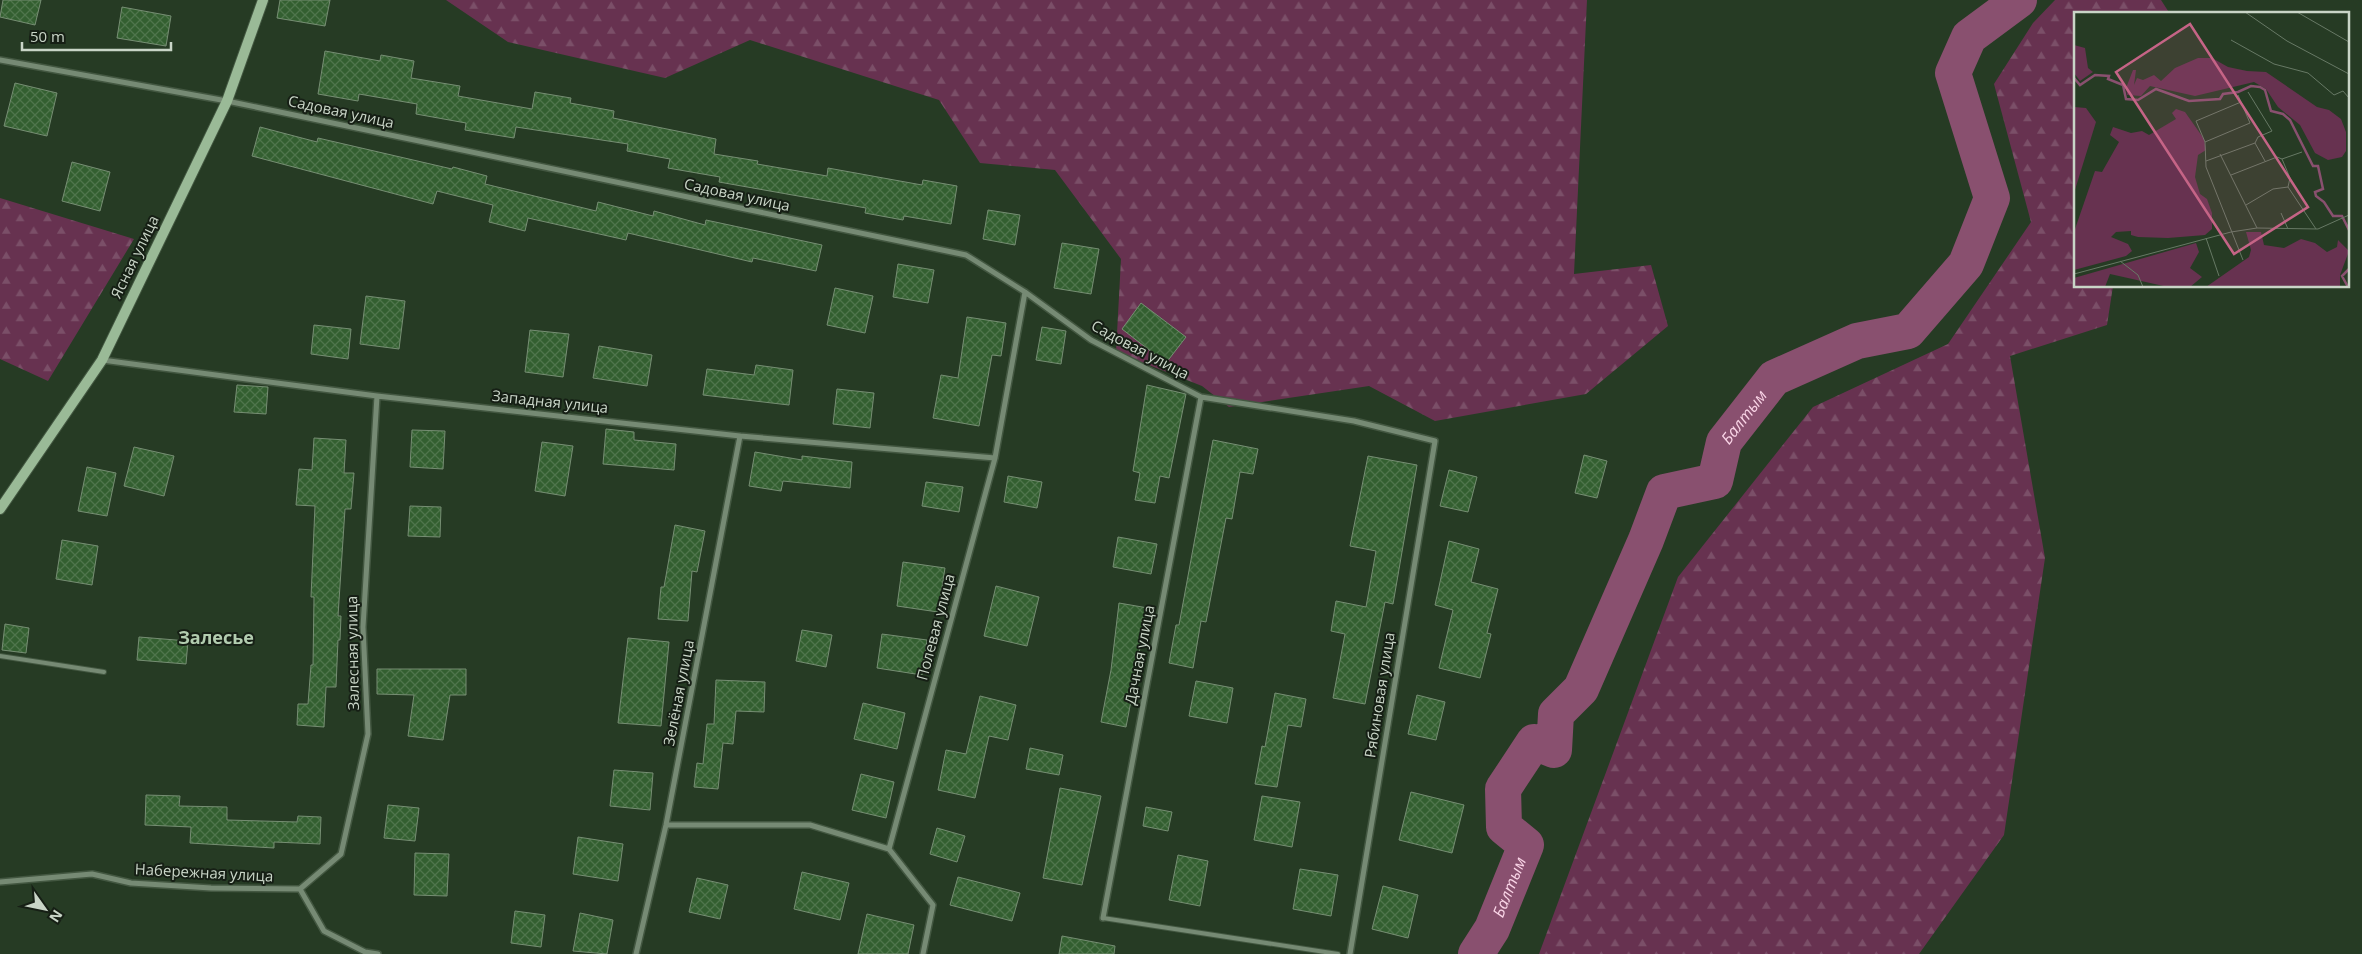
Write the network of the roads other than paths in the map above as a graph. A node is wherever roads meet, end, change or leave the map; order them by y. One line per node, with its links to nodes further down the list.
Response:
1 (263, 0): 3 (main road, Ясная улица)
2 (0, 60): 3 (street, Садовая улица)
3 (227, 101): 4 (street, Садовая улица); 5 (main road, Ясная улица)
4 (1024, 292): 7 (street, Садовая улица); 10 (street, Полевая улица)
5 (102, 360): 6 (street, Западная улица); 11 (main road, Ясная улица)
6 (377, 396): 8 (street, Западная улица); 17 (street, Залесная улица)
7 (1202, 397): 9 (street, Садовая улица); 18 (street, Дачная улица)
8 (740, 436): 10 (street, Западная улица); 14 (street, Зелёная улица)
9 (1435, 441): 23 (street, Рябиновая улица)
10 (996, 458): 15 (street, Полевая улица)
11 (0, 509)
12 (0, 656): 13 (lane)
13 (104, 672)
14 (666, 825): 15 (street); 20 (street, Зелёная улица)
15 (889, 849): 21 (street)
16 (0, 882): 17 (street, Набережная улица)
17 (300, 889): 19 (street)
18 (1102, 918): 22 (lane)
19 (378, 954)
20 (636, 954)
21 (923, 954)
22 (1338, 954)
23 (1350, 954)

